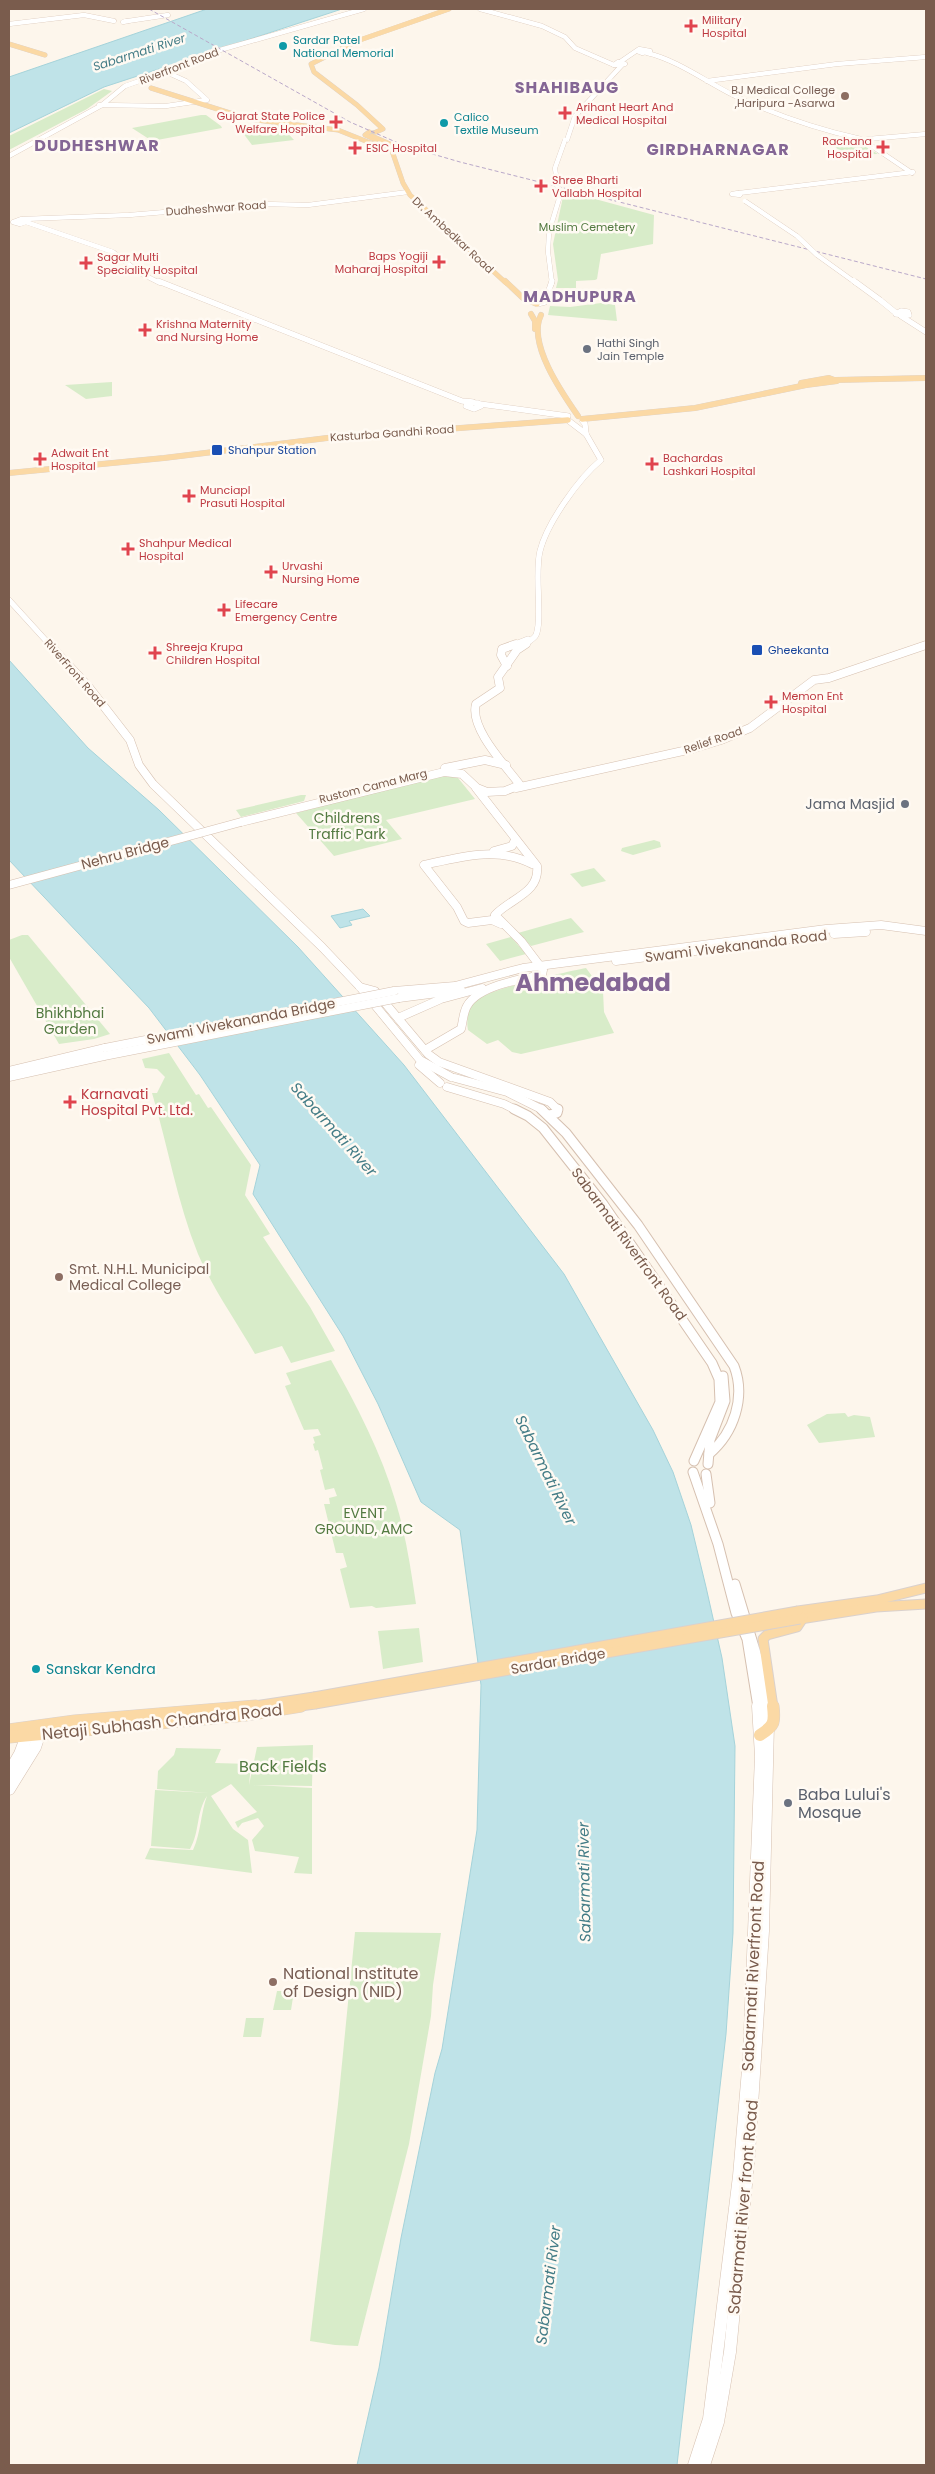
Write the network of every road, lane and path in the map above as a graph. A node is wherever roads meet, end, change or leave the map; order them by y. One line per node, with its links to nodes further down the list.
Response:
1 (166, 9): 6 (main road)
2 (362, 9): 13 (main road, Riverfront Road)
3 (447, 9): 21 (main road)
4 (480, 9): 12 (main road)
5 (485, 9): 12 (main road)
6 (9, 24)
7 (9, 45): 10 (main road)
8 (636, 51): 9 (main road); 9 (main road); 12 (main road)
9 (646, 52): 12 (main road); 14 (main road)
10 (44, 55)
11 (926, 58): 14 (main road)
12 (619, 64): 19 (main road); 19 (main road)
13 (164, 72): 16 (main road); 17 (main road, Riverfront Road)
14 (707, 82): 20 (main road)
15 (152, 88): 16 (main road)
16 (198, 102): 17 (main road); 21 (main road)
17 (99, 105): 22 (main road, Riverfront Road)
18 (926, 134): 20 (main road)
19 (566, 139): 25 (main road, bridge)
20 (865, 139): 31 (main road, bridge)
21 (387, 147): 23 (main road, Dr. Ambedkar Road)
22 (9, 155)
23 (408, 193): 24 (main road, Dudheshwar Road); 26 (main road, Dr. Ambedkar Road); 27 (main road, Dr. Ambedkar Road)
24 (16, 221): 33 (main road); 33 (main road)
25 (549, 234): 26 (main road); 28 (main road)
26 (537, 304): 27 (main road); 28 (main road, Dr. Ambedkar Road)
27 (529, 307): 29 (main road)
28 (544, 307): 30 (main road)
29 (530, 314): 30 (main road); 34 (main road)
30 (541, 315): 35 (main road)
31 (926, 331)
32 (926, 380): 35 (main road)
33 (478, 404): 34 (main road)
34 (568, 418): 35 (main road, Kasturba Gandhi Road); 36 (main road); 37 (main road, Kasturba Gandhi Road)
35 (581, 418): 36 (main road)
36 (586, 434): 40 (main road)
37 (9, 472)
38 (9, 600): 68 (main road, RiverFront Road)
39 (9, 604): 74 (main road, RiverFront Road)
40 (535, 637): 41 (main road); 43 (main road)
41 (510, 644): 43 (main road); 44 (main road)
42 (926, 645): 52 (main road, Relief Road)
43 (521, 647): 45 (main road)
44 (501, 655): 45 (main road); 46 (main road)
45 (514, 655): 46 (main road)
46 (507, 666): 47 (main road)
47 (492, 748): 48 (main road); 49 (main road)
48 (478, 761): 49 (main road, Rustom Cama Marg); 50 (main road); 56 (main road, Rustom Cama Marg)
49 (506, 765): 51 (main road)
50 (466, 776): 53 (main road); 56 (main road, Rustom Cama Marg)
51 (520, 782): 52 (main road); 54 (main road)
52 (530, 785): 54 (main road, Relief Road)
53 (475, 788): 54 (main road); 55 (main road)
54 (510, 789): 55 (main road)
55 (486, 803): 57 (main road)
56 (241, 821): 60 (main road, Nehru Bridge, bridge)
57 (515, 840): 58 (main road); 59 (main road)
58 (482, 853): 59 (main road); 61 (main road)
59 (538, 869): 62 (main road)
60 (9, 883)
61 (457, 907): 62 (main road); 63 (main road)
62 (497, 911): 63 (main road)
63 (506, 926): 66 (main road)
64 (926, 931): 66 (main road)
65 (926, 937): 66 (main road, Swami Vivekananda Road)
66 (540, 966): 67 (main road); 70 (main road)
67 (523, 971): 69 (main road); 71 (main road, Swami Vivekananda Bridge, bridge)
68 (360, 987): 69 (main road); 73 (main road)
69 (398, 1018): 70 (main road)
70 (425, 1050): 75 (main road)
71 (97, 1054): 72 (main road); 72 (main road)
72 (9, 1072)
73 (454, 1079): 74 (main road); 75 (main road); 76 (main road, Sabarmati River front Road)
74 (443, 1085): 77 (main road, Sabarmati Riverfront Road)
75 (549, 1116): 76 (main road)
76 (708, 1464): 77 (main road); 88 (main road, Sabarmati River front Road)
77 (694, 1467): 88 (main road, Sabarmati Riverfront Road)
78 (926, 1588): 81 (main road)
79 (926, 1594): 80 (main road)
80 (921, 1600): 81 (main road); 81 (main road)
81 (876, 1603): 82 (main road)
82 (800, 1616): 83 (main road, Sardar Bridge, bridge); 88 (main road)
83 (314, 1701): 84 (main road, Netaji Subhash Chandra Road)
84 (261, 1709): 85 (main road, Netaji Subhash Chandra Road)
85 (244, 1711): 87 (main road, Netaji Subhash Chandra Road)
86 (9, 1730): 87 (main road, Netaji Subhash Chandra Road)
87 (35, 1731): 89 (main road, Netaji Subhash Chandra Road); 90 (main road); 91 (main road)
88 (764, 1733): 92 (main road, Sabarmati Riverfront Road); 93 (main road, Sabarmati River front Road)
89 (9, 1737)
90 (9, 1773)
91 (9, 1789)
92 (694, 2465)
93 (704, 2465)

